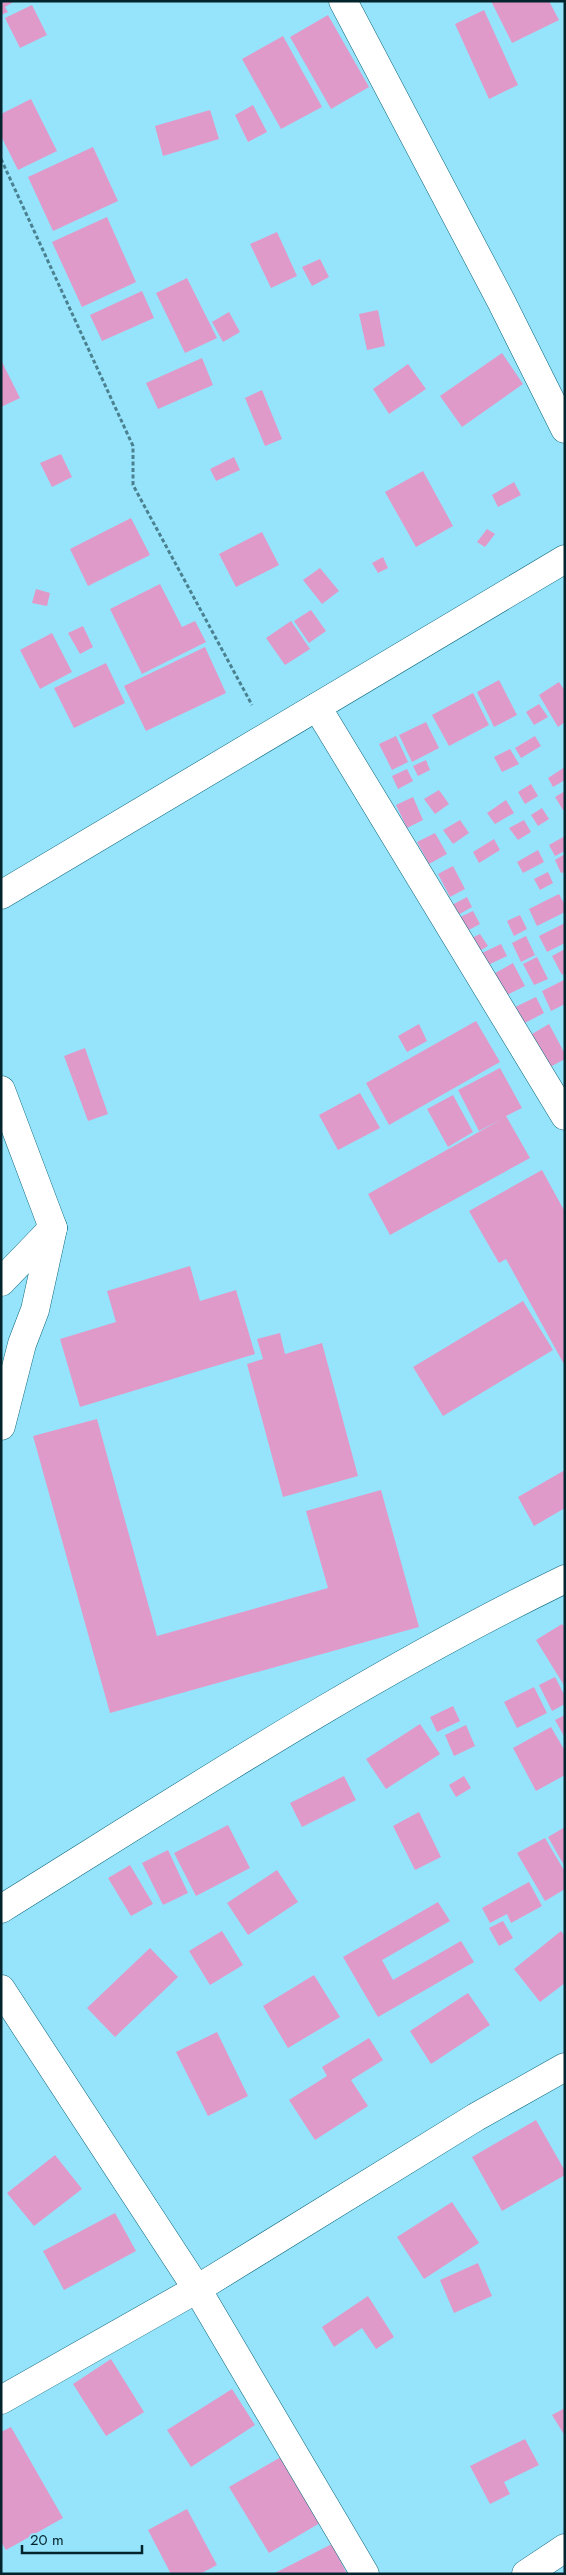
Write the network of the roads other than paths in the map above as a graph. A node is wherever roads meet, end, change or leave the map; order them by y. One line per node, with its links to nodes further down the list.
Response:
1 (343, 1): 2 (street)
2 (565, 429)
3 (565, 559): 4 (street)
4 (317, 707): 5 (street); 7 (street)
5 (1, 895)
6 (1, 1090): 8 (street)
7 (565, 1116)
8 (53, 1228): 9 (street); 10 (street)
9 (1, 1282)
10 (1, 1426)
11 (565, 1579): 12 (street)
12 (1, 1909)
13 (1, 1989): 15 (street)
14 (565, 2067): 15 (street)
15 (197, 2289): 16 (street); 18 (street)
16 (1, 2400)
17 (565, 2548): 19 (street)
18 (365, 2574)
19 (526, 2574)

